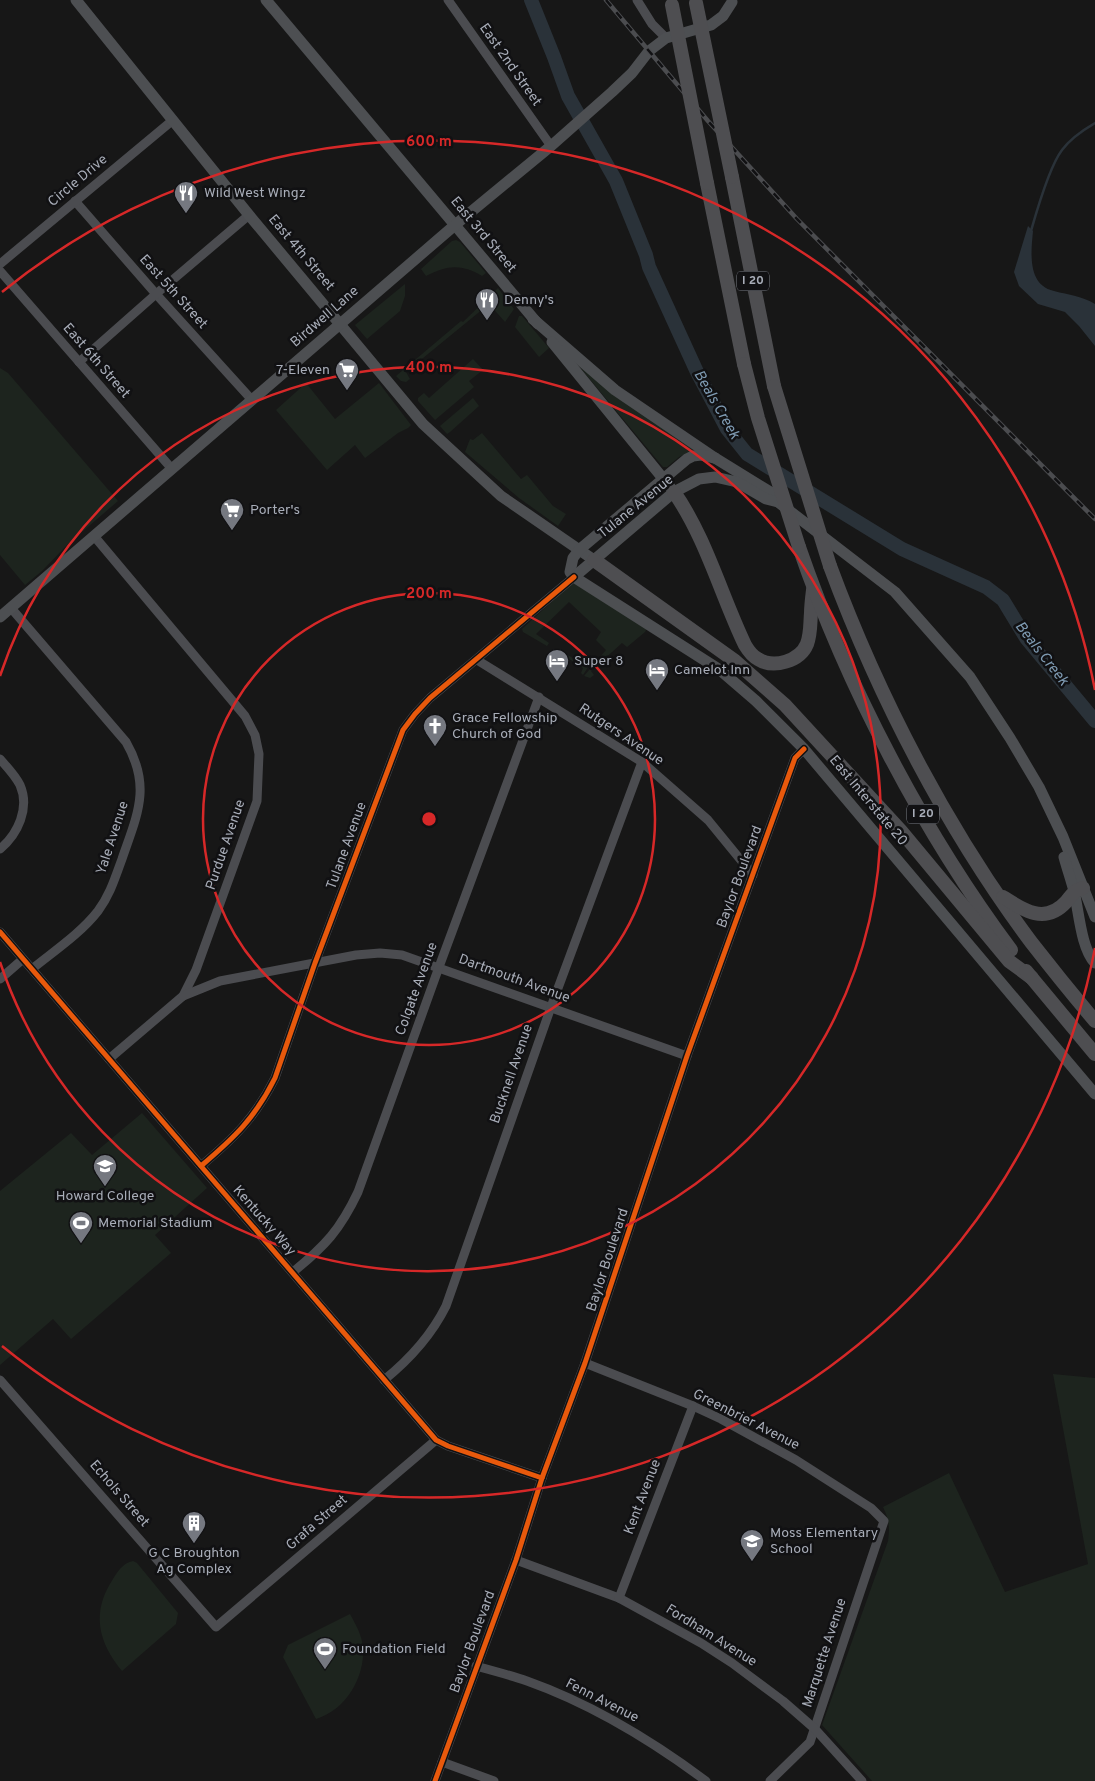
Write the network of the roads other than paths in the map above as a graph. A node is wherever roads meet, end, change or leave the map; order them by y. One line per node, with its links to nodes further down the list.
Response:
1 (76, 0): 9 (main road, East 4th Street)
2 (266, 0): 13 (main road, East 3rd Street)
3 (448, 0): 10 (street, East 2nd Street)
4 (637, 0): 8 (street)
5 (732, 1): 8 (main road)
6 (672, 2): 30 (highway, I 20, bridge)
7 (696, 2): 41 (highway, I 20, bridge)
8 (666, 38): 10 (main road, Birdwell Lane)
9 (173, 120): 11 (street, Circle Drive); 12 (main road, East 4th Street)
10 (551, 146): 13 (main road, Birdwell Lane)
11 (75, 200): 14 (street, Circle Drive); 16 (street, East 5th Street)
12 (249, 215): 16 (street); 18 (main road, East 4th Street)
13 (455, 225): 17 (main road, East 3rd Street); 18 (main road, Birdwell Lane)
14 (0, 264)
15 (0, 270): 19 (street, East 6th Street)
16 (156, 294): 19 (street); 20 (street, East 5th Street)
17 (533, 319): 21 (main road); 23 (main road, East 3rd Street)
18 (340, 324): 20 (main road, Birdwell Lane); 27 (main road, East 4th Street)
19 (79, 362): 22 (street, East 6th Street)
20 (252, 400): 22 (main road, Birdwell Lane)
21 (714, 458): 23 (main road, Tulane Avenue); 25 (main road)
22 (172, 468): 26 (main road, Birdwell Lane)
23 (663, 478): 24 (main road, East 3rd Street); 27 (main road, Tulane Avenue)
24 (674, 492): 25 (main road, Tulane Avenue); 28 (main road, Tulane Avenue); 30 (highway)
25 (778, 502): 40 (main road)
26 (94, 536): 31 (main road, Birdwell Lane); 51 (street, Purdue Avenue)
27 (580, 550): 28 (main road, East 4th Street); 29 (main road, Tulane Avenue)
28 (594, 560): 29 (main road, Tulane Avenue); 50 (highway)
29 (574, 577): 33 (street, Tulane Avenue); 35 (main road, East Interstate 20)
30 (814, 589): 50 (highway, I 20)
31 (11, 608): 32 (main road, Birdwell Lane); 48 (street, Yale Avenue)
32 (0, 617)
33 (477, 660): 34 (street, Rutgers Avenue); 45 (street, Tulane Avenue)
34 (539, 697): 37 (street, Rutgers Avenue); 47 (street, Colgate Avenue)
35 (804, 749): 39 (street, Baylor Boulevard); 57 (main road, East Interstate 20)
36 (0, 760): 38 (street)
37 (642, 762): 39 (street, Rutgers Avenue); 52 (street, Bucknell Avenue)
38 (0, 849)
39 (753, 875): 55 (street, Baylor Boulevard)
40 (1084, 889): 41 (highway); 42 (main road); 46 (main road)
41 (997, 894): 53 (highway, I 20)
42 (1095, 917)
43 (0, 932): 44 (street, Kentucky Way)
44 (23, 959): 48 (street, Kentucky Way); 49 (street)
45 (315, 963): 47 (street, Dartmouth Avenue); 51 (street, Dartmouth Avenue); 58 (street, Tulane Avenue)
46 (1095, 964)
47 (439, 967): 52 (street, Dartmouth Avenue); 59 (street, Colgate Avenue)
48 (32, 970): 56 (street, Kentucky Way)
49 (0, 978)
50 (1032, 978): 54 (highway, I 20)
51 (183, 996): 56 (street, Purdue Avenue)
52 (550, 1007): 55 (street, Dartmouth Avenue); 62 (street, Bucknell Avenue)
53 (1095, 1021)
54 (1095, 1054)
55 (687, 1056): 60 (street, Baylor Boulevard)
56 (108, 1059): 58 (street, Kentucky Way)
57 (1095, 1094)
58 (201, 1166): 59 (street, Kentucky Way)
59 (293, 1272): 62 (street, Kentucky Way)
60 (585, 1363): 63 (street, Greenbrier Avenue); 65 (street, Baylor Boulevard)
61 (0, 1380): 69 (street, Echols Street)
62 (384, 1380): 64 (street, Kentucky Way)
63 (693, 1406): 66 (street, Greenbrier Avenue); 68 (street, Kent Avenue)
64 (436, 1440): 65 (street, Kentucky Way); 69 (street, Grafa Street)
65 (542, 1478): 67 (street, Baylor Boulevard)
66 (884, 1521): 71 (street, Marquette Avenue)
67 (516, 1560): 68 (street, Fordham Avenue); 70 (street, Baylor Boulevard)
68 (619, 1598): 71 (street, Fordham Avenue)
69 (216, 1628)
70 (476, 1666): 72 (street, Baylor Boulevard); 75 (street, Fenn Avenue)
71 (815, 1729): 76 (street, Marquette Avenue); 77 (street, Fordham Avenue)
72 (442, 1762): 73 (street, Baylor Boulevard); 74 (street)
73 (436, 1781)
74 (494, 1781)
75 (706, 1781)
76 (770, 1781)
77 (862, 1781)

